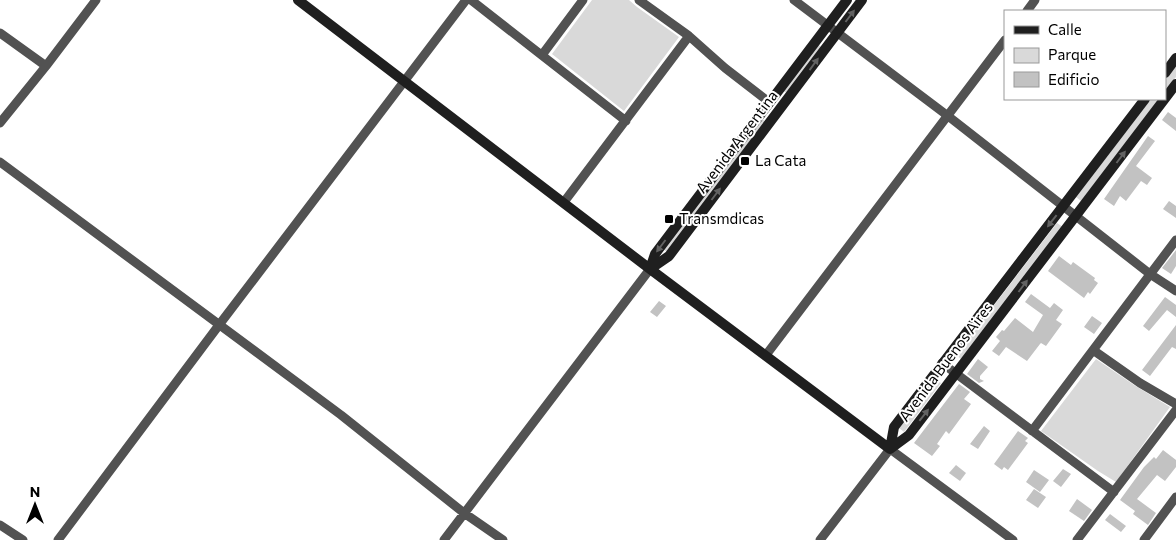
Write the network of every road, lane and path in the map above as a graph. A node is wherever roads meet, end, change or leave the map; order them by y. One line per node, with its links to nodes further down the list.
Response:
1 (96, 0): 19 (street)
2 (298, 0): 21 (street)
3 (466, 0): 21 (street)
4 (471, 0): 17 (street)
5 (583, 0): 17 (street)
6 (639, 0): 15 (street)
7 (794, 0): 12 (street)
8 (847, 0): 12 (street, Avenida Argentina)
9 (862, 0): 14 (street, Avenida Argentina, one-way to 9)
10 (1035, 0): 11 (street)
11 (1027, 10)
12 (828, 25): 14 (street); 26 (street, Avenida Argentina)
13 (0, 33): 19 (street)
14 (837, 33): 27 (street); 35 (street, Avenida Argentina, one-way to 14)
15 (689, 36): 26 (street); 28 (street)
16 (1004, 41): 27 (street)
17 (542, 55): 28 (street)
18 (1176, 58): 20 (street)
19 (46, 66): 29 (street)
20 (1166, 72)
21 (404, 81): 31 (street); 38 (street)
22 (1176, 84): 23 (street, Avenida Buenos Aires, one-way to 22)
23 (1166, 97)
24 (1144, 100): 32 (street, Avenida Buenos Aires)
25 (1164, 100): 33 (street, Avenida Buenos Aires, one-way to 25)
26 (770, 102): 35 (street, Avenida Argentina, one-way to 35)
27 (948, 116): 32 (street); 40 (street)
28 (626, 121): 31 (street)
29 (0, 123)
30 (0, 162): 38 (street)
31 (564, 202): 35 (street)
32 (1064, 205): 33 (street); 41 (street, Avenida Buenos Aires, one-way to 41)
33 (1077, 216): 36 (street); 42 (street, Avenida Buenos Aires, one-way to 33)
34 (1176, 240): 36 (street)
35 (650, 269): 40 (street); 49 (street)
36 (1150, 274): 37 (street); 39 (street)
37 (1176, 291)
38 (219, 325): 49 (street); 52 (street)
39 (1094, 350): 43 (street); 45 (street)
40 (766, 355): 46 (street)
41 (942, 363): 42 (street); 46 (street, Avenida Buenos Aires)
42 (956, 374): 45 (street); 46 (street, Avenida Buenos Aires, one-way to 42)
43 (1176, 404)
44 (1176, 410): 47 (street)
45 (1032, 431): 47 (street)
46 (890, 449): 55 (street); 56 (street)
47 (1114, 492): 57 (street)
48 (1176, 497): 58 (street)
49 (464, 512): 53 (street); 54 (street)
50 (0, 525): 51 (street)
51 (24, 540)
52 (58, 540)
53 (444, 540)
54 (503, 540)
55 (820, 540)
56 (1014, 540)
57 (1077, 540)
58 (1144, 540)

